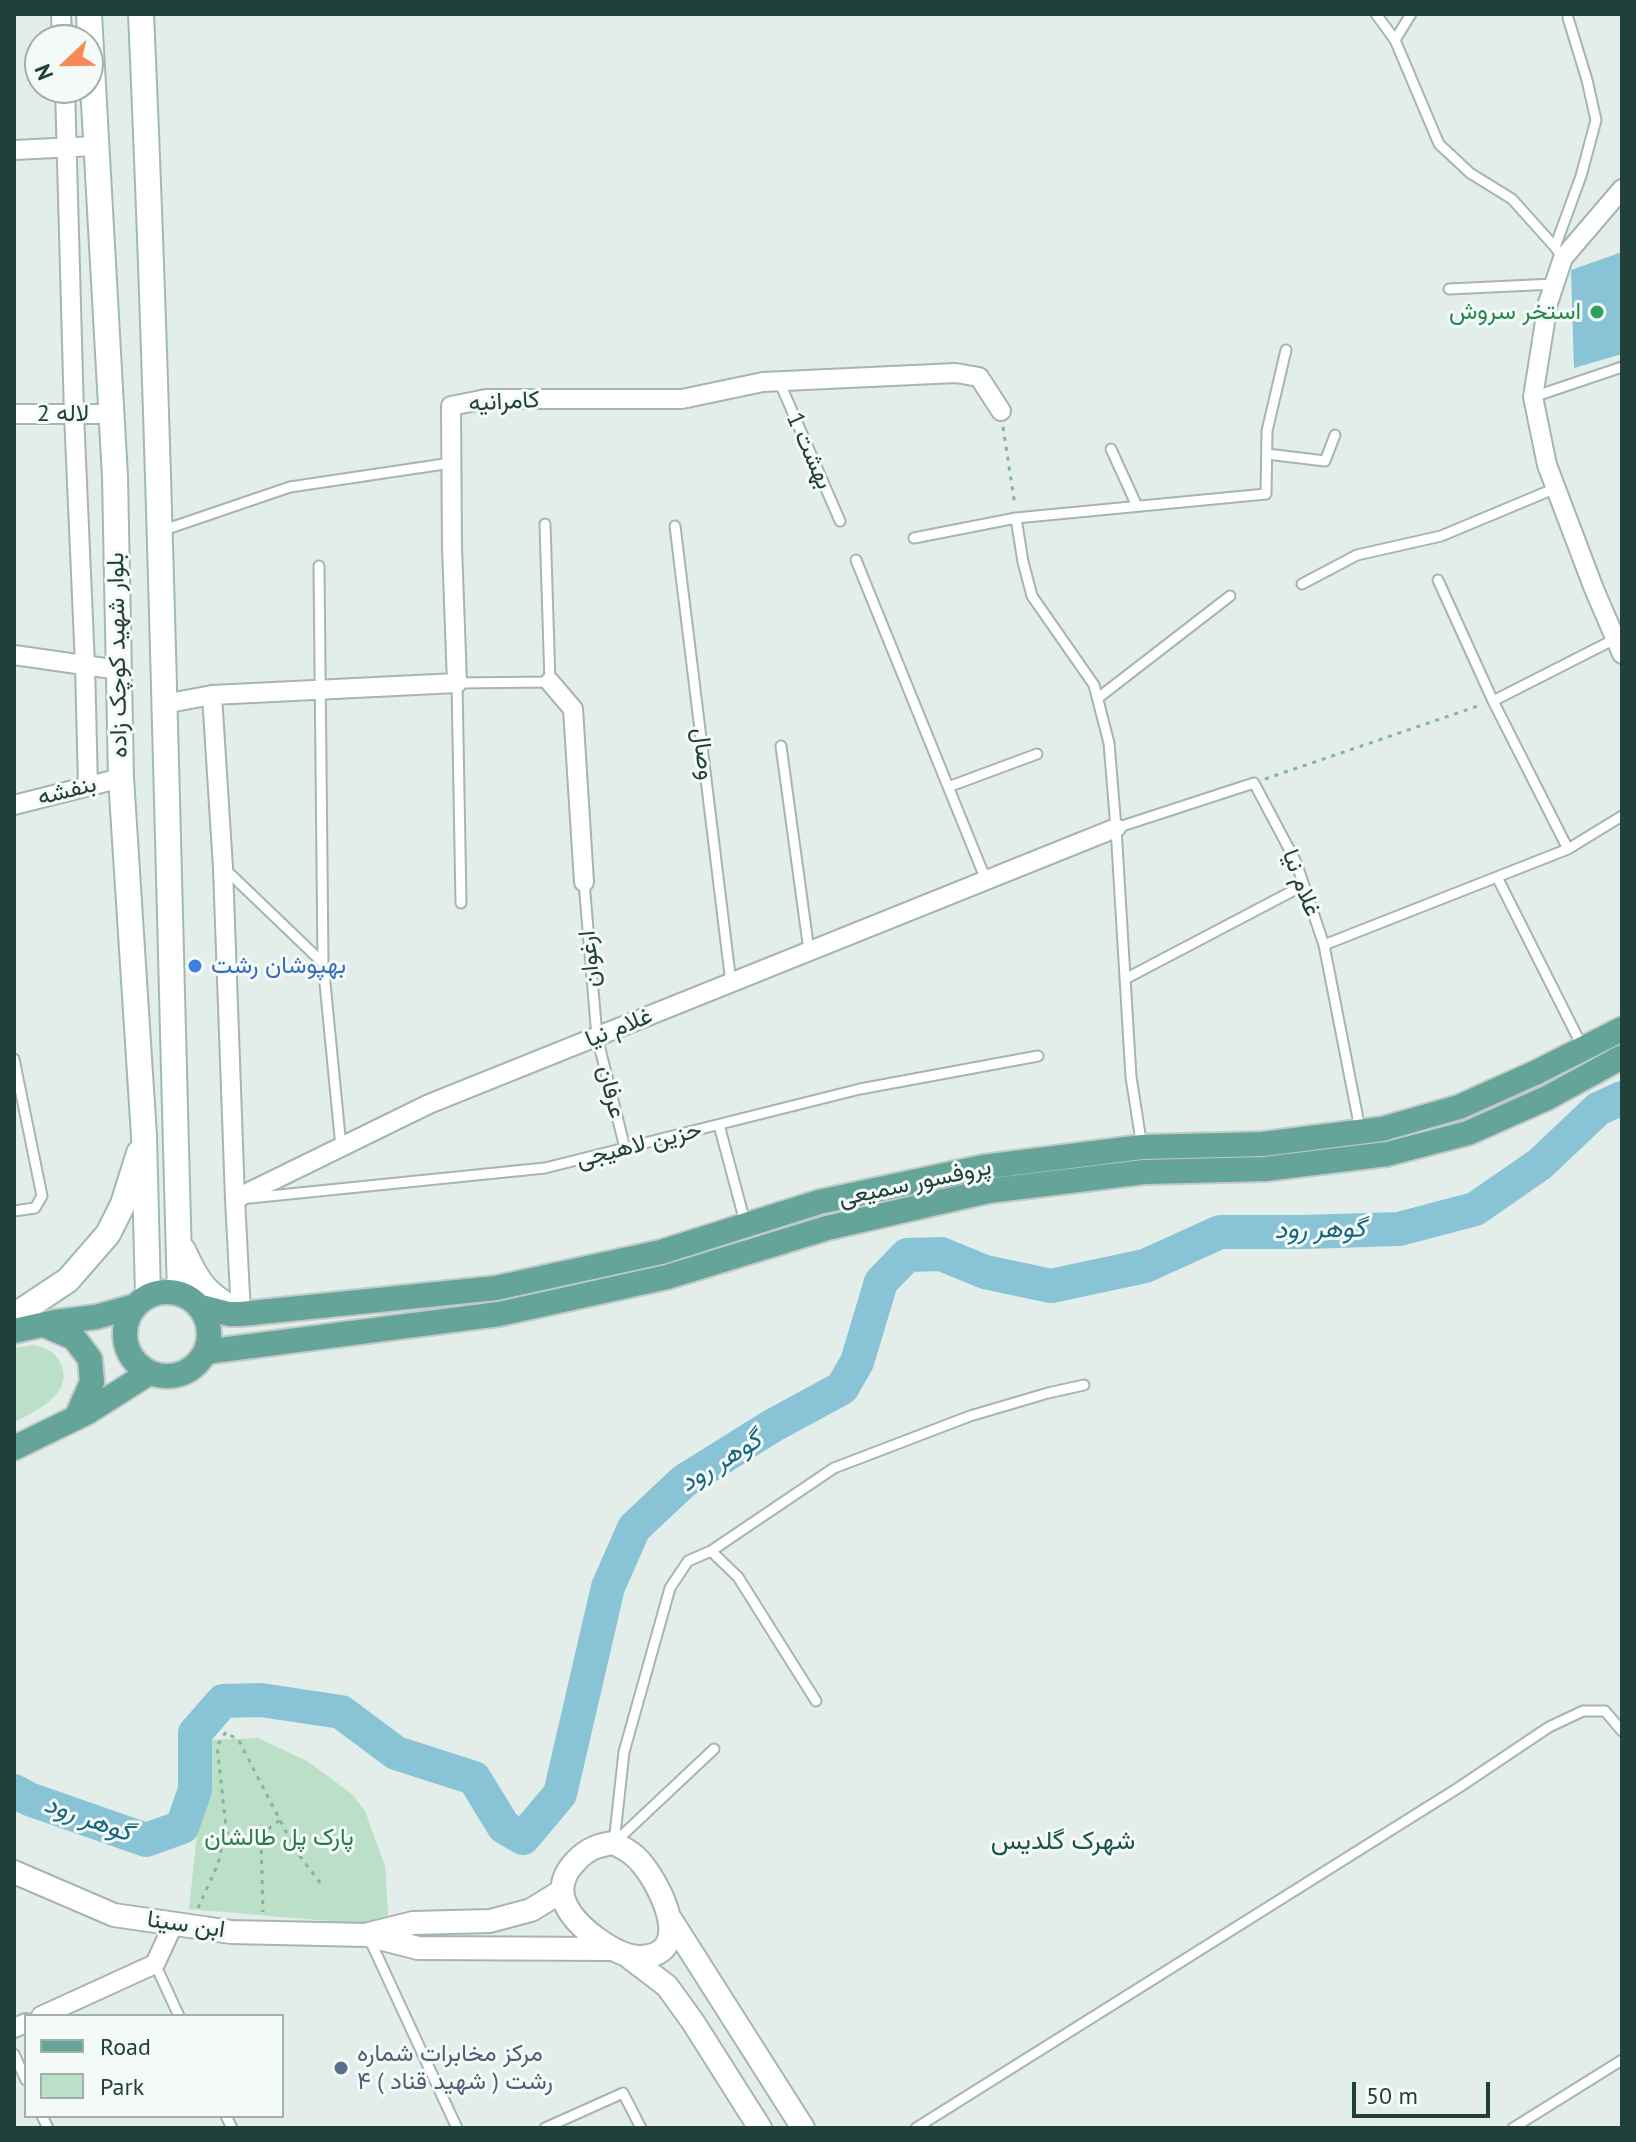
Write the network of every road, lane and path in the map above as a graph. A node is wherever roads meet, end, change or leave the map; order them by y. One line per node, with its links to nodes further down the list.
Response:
1 (89, 14): 8 (main road, بلوار شهید کوچک زاده)
2 (141, 14): 33 (main road, بلوار شهید کوچک زاده)
3 (1376, 14): 6 (lane)
4 (1411, 14): 6 (lane)
5 (1568, 18): 12 (lane)
6 (1395, 40): 12 (lane)
7 (66, 104): 9 (street)
8 (96, 146): 9 (street); 22 (main road, بلوار شهید کوچک زاده)
9 (67, 148): 10 (street); 21 (street)
10 (14, 150)
11 (1622, 189): 12 (street)
12 (1559, 252): 13 (street)
13 (1554, 284): 14 (lane); 18 (street)
14 (1449, 289)
15 (1286, 350): 25 (lane)
16 (1622, 367): 18 (lane)
17 (779, 381): 19 (street, کامرانیه); 26 (street, کامرانیه); 30 (lane, بهشت 1)
18 (1533, 397): 27 (street)
19 (1001, 411): 29 (path)
20 (14, 414): 21 (street, لاله 2)
21 (74, 414): 22 (street, لاله 2); 42 (street)
22 (111, 414): 43 (main road, بلوار شهید کوچک زاده)
23 (1335, 435): 25 (lane)
24 (1111, 449): 28 (lane)
25 (1267, 454): 28 (lane)
26 (451, 463): 33 (lane); 45 (street, کامرانیه)
27 (1556, 488): 38 (lane); 40 (street)
28 (1137, 506): 29 (lane)
29 (1016, 518): 34 (lane); 48 (lane)
30 (840, 521)
31 (545, 524): 44 (lane)
32 (675, 526): 71 (lane, وصال)
33 (161, 531): 50 (main road, بلوار شهید کوچک زاده)
34 (914, 538)
35 (856, 560): 56 (lane)
36 (319, 566): 46 (lane)
37 (1438, 580): 49 (lane)
38 (1302, 584)
39 (1230, 596): 48 (lane)
40 (1619, 646): 49 (lane)
41 (14, 655): 42 (street)
42 (85, 665): 43 (street); 55 (street)
43 (119, 670): 53 (main road, بلوار شهید کوچک زاده)
44 (550, 682): 45 (lane); 64 (street)
45 (457, 683): 46 (street); 66 (lane)
46 (320, 691): 47 (street); 69 (lane)
47 (212, 695): 50 (street); 61 (street)
48 (1098, 698): 59 (lane)
49 (1493, 701): 54 (path); 60 (lane)
50 (164, 704): 87 (main road, بلوار شهید کوچک زاده)
51 (781, 746): 68 (lane)
52 (1037, 754): 56 (lane)
53 (121, 778): 55 (street, بنفشه); 80 (main road, بلوار شهید کوچک زاده)
54 (1254, 783): 59 (lane, غلام نیا); 65 (lane, غلام نیا)
55 (88, 786): 57 (street, بنفشه)
56 (948, 787): 63 (lane)
57 (14, 805)
58 (1622, 816): 60 (lane)
59 (1116, 828): 63 (street, غلام نیا); 70 (lane)
60 (1568, 849): 62 (lane)
61 (223, 868): 69 (lane); 84 (street)
62 (1497, 877): 67 (lane); 74 (lane)
63 (986, 880): 68 (street, غلام نیا)
64 (584, 882): 73 (lane, ارغوان)
65 (1304, 885): 67 (lane, غلام نیا); 70 (lane)
66 (461, 903)
67 (1324, 945): 79 (lane, غلام نیا)
68 (809, 951): 71 (street, غلام نیا)
69 (323, 963): 81 (lane)
70 (1125, 979): 82 (lane)
71 (731, 983): 73 (street, غلام نیا)
72 (1622, 1029): 74 (main road, پروفسور سمیعی)
73 (597, 1037): 81 (street, غلام نیا); 83 (lane, عرفان)
74 (1583, 1049): 79 (main road, پروفسور سمیعی)
75 (1038, 1056): 78 (lane, حزین لاهیجی)
76 (1622, 1057): 94 (main road, پروفسور سمیعی)
77 (14, 1059): 85 (lane)
78 (719, 1125): 83 (lane, حزین لاهیجی); 86 (lane)
79 (1360, 1132): 82 (main road, پروفسور سمیعی)
80 (144, 1136): 89 (main road, بلوار شهید کوچک زاده); 91 (main road)
81 (341, 1147): 84 (street, غلام نیا)
82 (1142, 1147): 86 (main road, پروفسور سمیعی)
83 (625, 1148): 84 (lane, حزین لاهیجی)
84 (235, 1199): 90 (street)
85 (14, 1211)
86 (746, 1225): 90 (main road, پروفسور سمیعی)
87 (179, 1242): 88 (main road, بلوار شهید کوچک زاده); 90 (main road)
88 (189, 1300): 89 (main road); 90 (main road, پروفسور سمیعی); 94 (main road)
89 (142, 1301): 92 (main road); 95 (main road)
90 (241, 1314)
91 (14, 1316)
92 (44, 1325): 93 (main road); 97 (main road)
93 (14, 1331)
94 (205, 1352): 95 (main road)
95 (149, 1373): 97 (main road)
96 (1084, 1385): 99 (lane)
97 (76, 1418): 98 (main road)
98 (14, 1448)
99 (711, 1551): 100 (lane); 106 (lane)
100 (816, 1701)
101 (1622, 1731): 126 (lane)
102 (714, 1749): 106 (lane)
103 (280, 1820): 104 (path); 105 (path); 108 (path)
104 (225, 1833): 105 (path); 111 (path)
105 (261, 1840): 112 (path)
106 (614, 1843): 109 (street); 110 (street)
107 (14, 1872): 111 (street, ابن سینا)
108 (321, 1884)
109 (562, 1891): 113 (street, ابن سینا); 114 (street)
110 (671, 1920): 114 (street); 125 (street)
111 (181, 1924): 112 (street, ابن سینا); 115 (street)
112 (263, 1932): 113 (street, ابن سینا)
113 (367, 1935): 114 (street, ابن سینا); 121 (lane)
114 (620, 1953): 124 (street)
115 (155, 1964): 116 (street); 117 (lane)
116 (45, 2014)
117 (178, 2014)
118 (14, 2054): 120 (lane)
119 (1622, 2060): 127 (lane)
120 (24, 2076)
121 (457, 2128)
122 (545, 2128): 123 (lane)
123 (641, 2128)
124 (760, 2128)
125 (803, 2128)
126 (916, 2128)
127 (1513, 2128)

